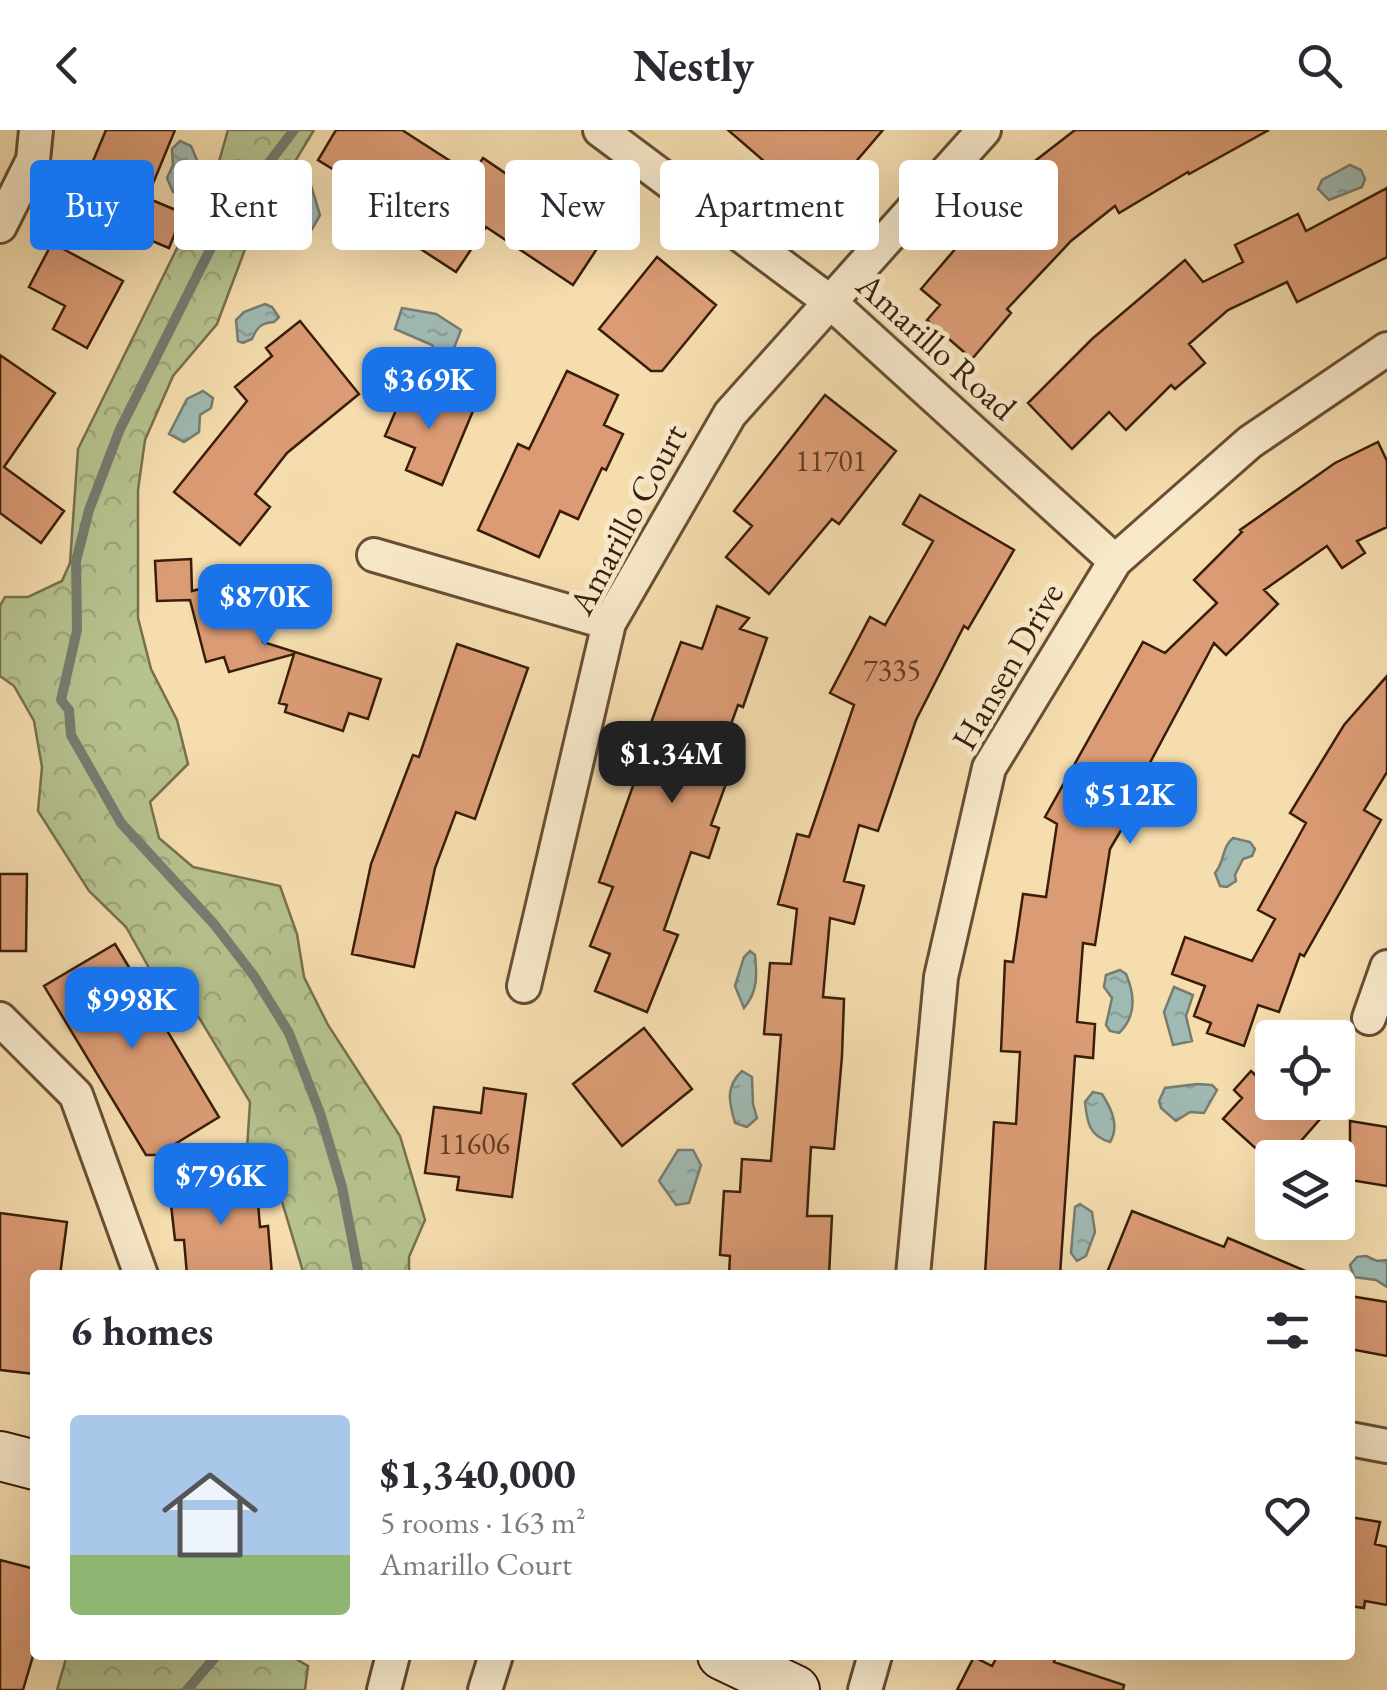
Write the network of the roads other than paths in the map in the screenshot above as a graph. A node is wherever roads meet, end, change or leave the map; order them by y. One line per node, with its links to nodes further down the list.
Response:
1 (36, 130): 4 (street)
2 (600, 130): 5 (street, Amarillo Road)
3 (984, 130): 5 (street, Amarillo Court)
4 (0, 226)
5 (829, 301): 8 (street, Amarillo Road); 9 (street, Amarillo Court)
6 (1387, 349): 8 (street, Hansen Drive)
7 (374, 556): 9 (street)
8 (1115, 561): 15 (street, Hansen Drive)
9 (610, 622): 11 (street, Amarillo Court)
10 (1387, 968): 12 (street)
11 (524, 986)
12 (1369, 1018)
13 (0, 1019): 14 (street)
14 (139, 1270)
15 (913, 1270)
16 (1355, 1439): 17 (street)
17 (1387, 1446)
18 (0, 1456): 19 (street)
19 (30, 1464)
20 (392, 1660): 24 (street)
21 (494, 1660): 25 (street)
22 (732, 1660): 26 (street)
23 (873, 1660): 27 (street)
24 (384, 1690)
25 (484, 1690)
26 (795, 1690)
27 (865, 1690)

